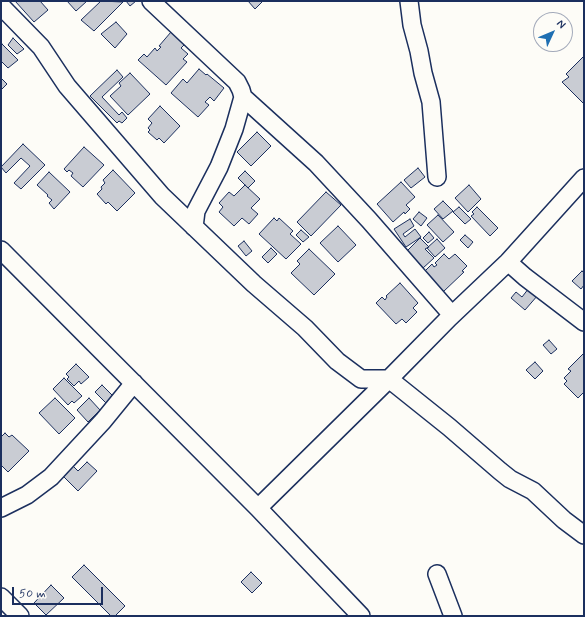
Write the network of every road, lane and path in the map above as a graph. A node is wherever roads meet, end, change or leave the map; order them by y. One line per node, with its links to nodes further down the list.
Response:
1 (151, 1): 4 (street)
2 (409, 1): 5 (street)
3 (1, 6): 7 (street)
4 (243, 97): 7 (street); 10 (street)
5 (437, 177)
6 (580, 188): 9 (street)
7 (194, 227): 12 (street)
8 (1, 250): 13 (street)
9 (508, 262): 10 (street); 11 (street)
10 (452, 315): 12 (street)
11 (584, 322)
12 (390, 379): 15 (street); 16 (street)
13 (134, 383): 14 (street); 15 (street)
14 (1, 508)
15 (258, 508): 20 (street)
16 (584, 535)
17 (437, 574): 21 (street)
18 (1, 597): 19 (street)
19 (20, 616)
20 (361, 616)
21 (453, 616)

